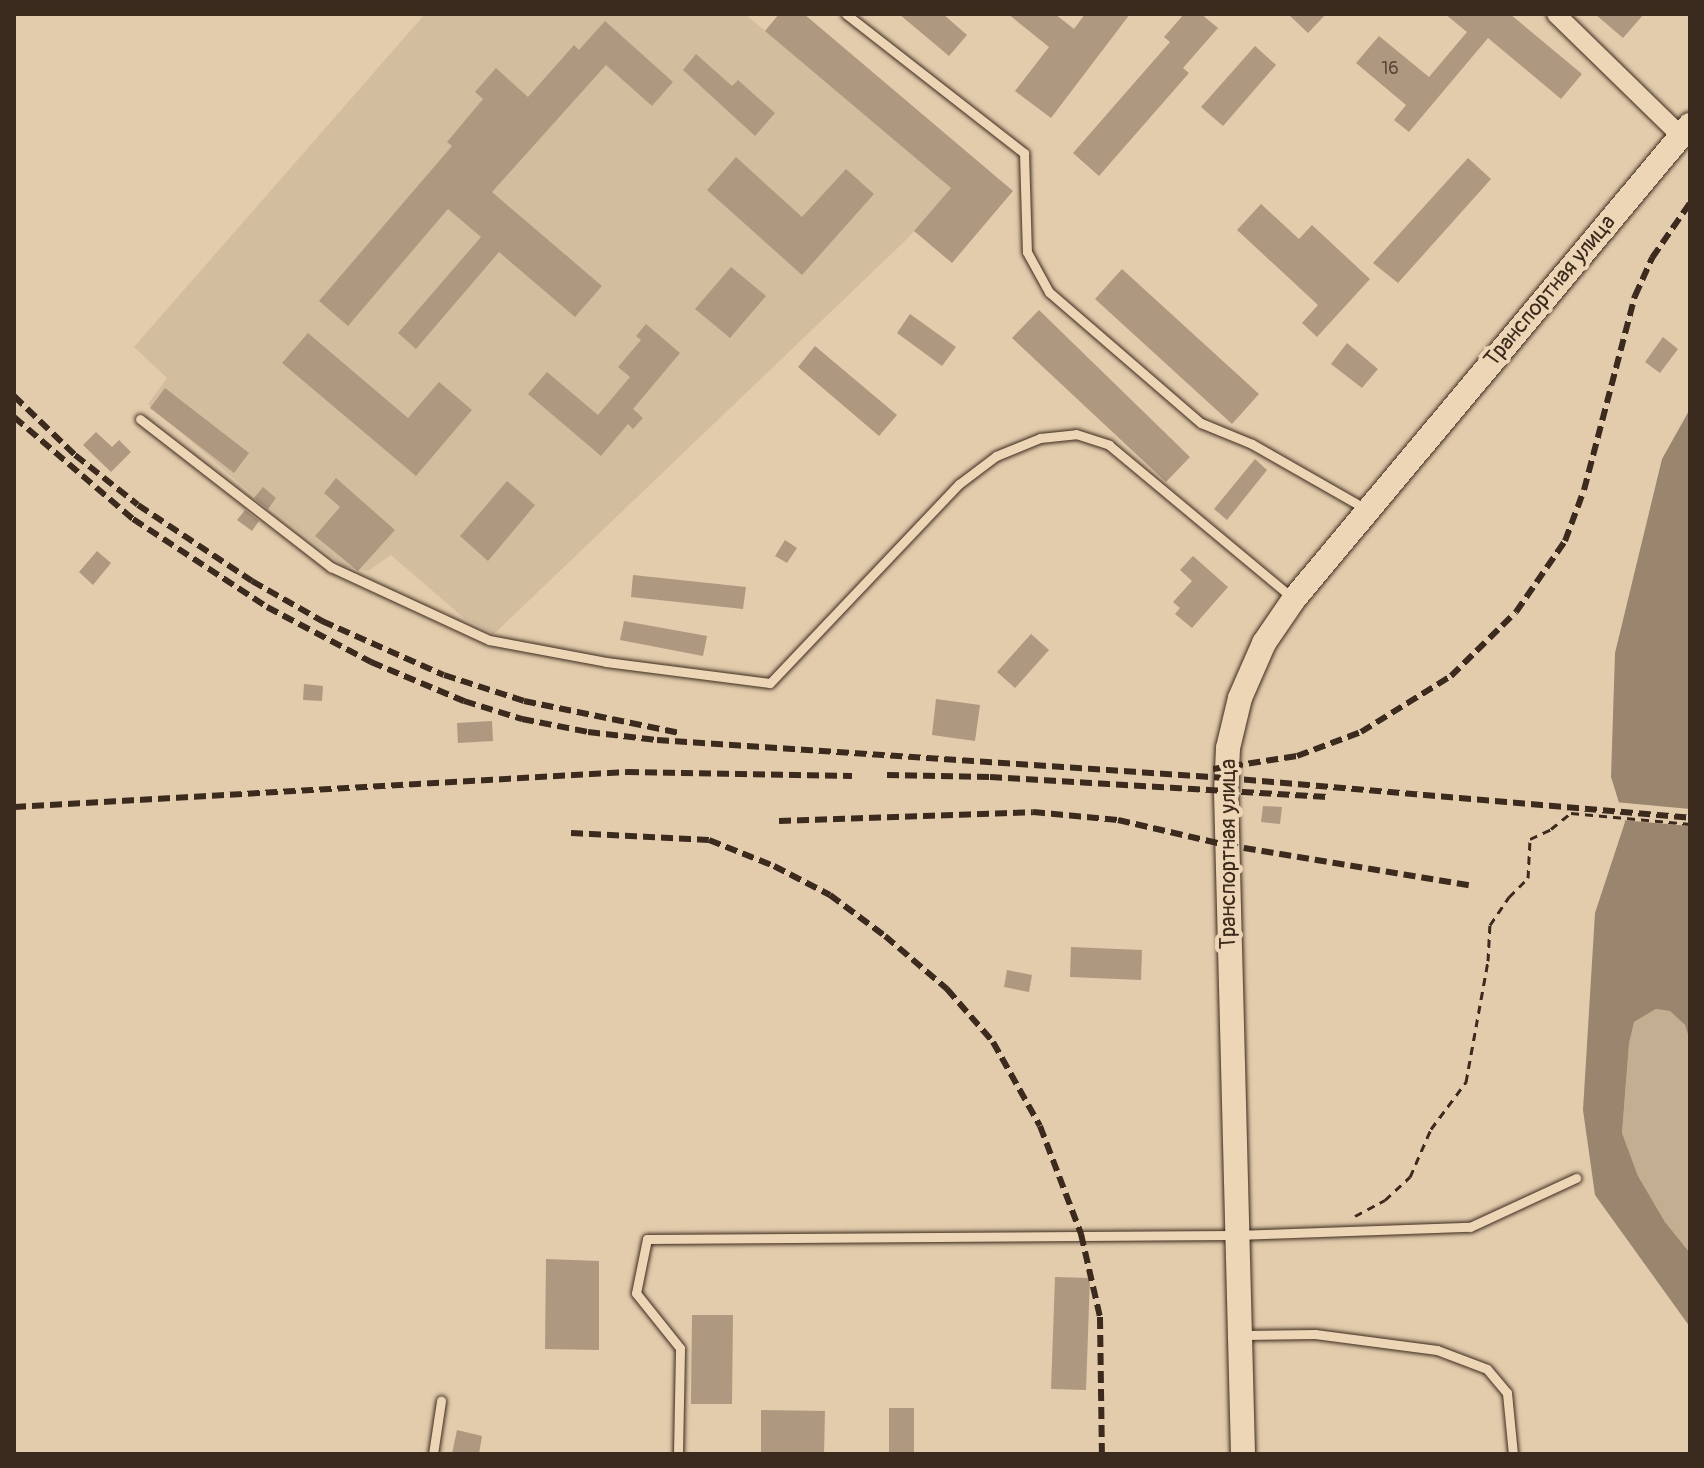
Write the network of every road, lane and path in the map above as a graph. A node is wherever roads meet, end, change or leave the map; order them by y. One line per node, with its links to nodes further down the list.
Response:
1 (846, 14): 5 (lane)
2 (1556, 14): 3 (street)
3 (1685, 131): 5 (street, Транспортная улица)
4 (140, 419): 6 (lane)
5 (1366, 509): 6 (street, Транспортная улица)
6 (1294, 599): 10 (street, Транспортная улица)
7 (1690, 824): 9 (path)
8 (1576, 1178): 9 (lane)
9 (1328, 1230): 10 (lane)
10 (1236, 1235): 11 (street, Транспортная улица); 14 (lane)
11 (1241, 1335): 15 (street, Транспортная улица); 16 (lane)
12 (441, 1401): 13 (lane)
13 (433, 1454)
14 (678, 1454)
15 (1243, 1454)
16 (1513, 1454)

